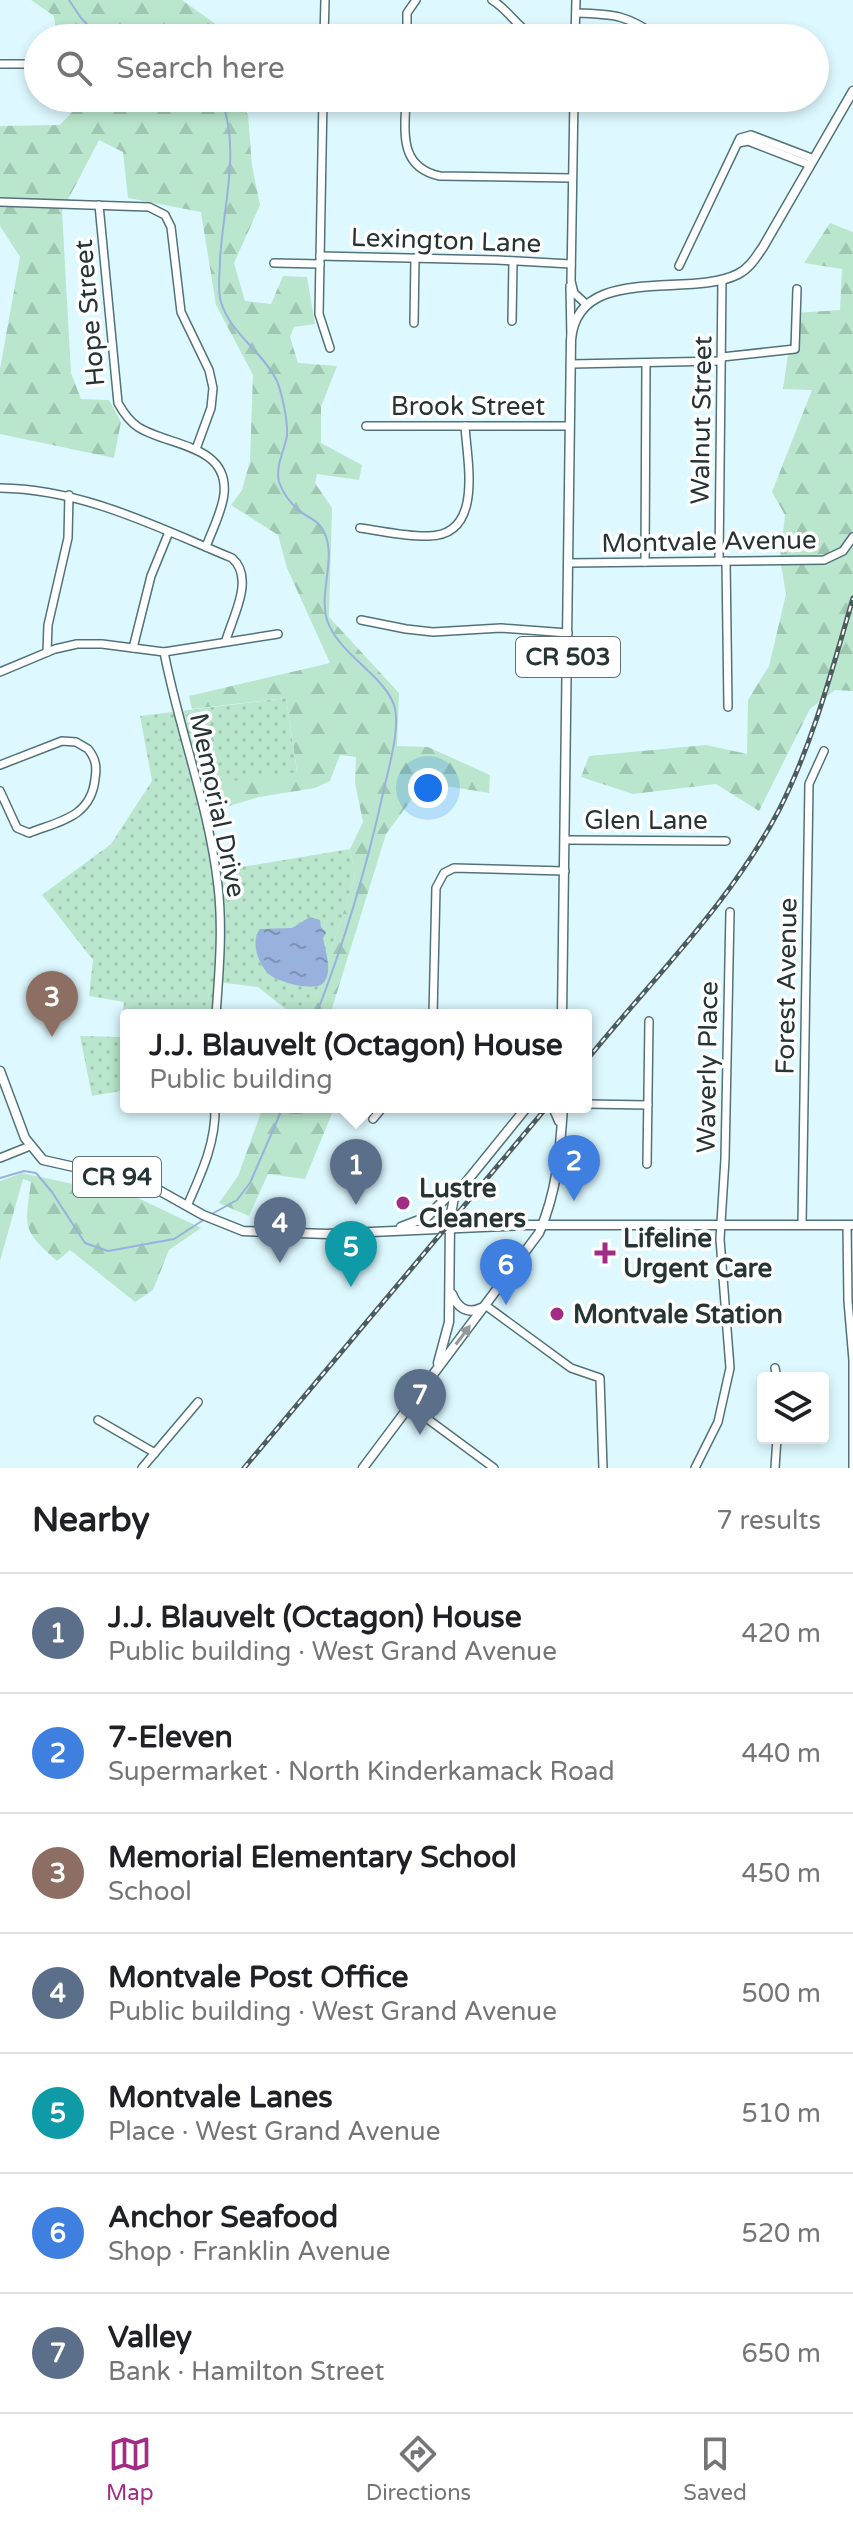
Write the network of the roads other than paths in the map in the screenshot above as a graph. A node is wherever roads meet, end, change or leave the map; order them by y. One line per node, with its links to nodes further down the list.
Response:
1 (325, 0): 6 (street)
2 (416, 0): 7 (street)
3 (492, 0): 8 (street)
4 (576, 0): 5 (street)
5 (576, 13): 9 (street); 10 (street)
6 (324, 24)
7 (407, 24)
8 (518, 24)
9 (576, 24)
10 (637, 24)
11 (0, 64): 12 (street)
12 (24, 64)
13 (853, 91): 17 (main road)
14 (323, 112): 22 (street)
15 (406, 112): 18 (street)
16 (573, 112): 18 (street)
17 (812, 162): 25 (street); 27 (main road)
18 (571, 178): 26 (street)
19 (0, 202): 20 (street)
20 (99, 205): 40 (street, Hope Street); 40 (street)
21 (415, 258): 22 (street, Lexington Lane); 23 (street, Lexington Lane); 31 (street)
22 (320, 260): 24 (street, Lexington Lane); 33 (street)
23 (513, 262): 26 (street, Lexington Lane); 30 (street)
24 (274, 263)
25 (679, 266)
26 (571, 268): 29 (street); 32 (street)
27 (722, 280): 29 (main road); 34 (street, Walnut Street)
28 (797, 289): 34 (street)
29 (586, 304): 32 (main road, CR 503)
30 (512, 321)
31 (414, 323)
32 (571, 340): 35 (main road, CR 503)
33 (330, 348)
34 (722, 359): 36 (street); 47 (street, Walnut Street)
35 (571, 364): 36 (street); 39 (main road, CR 503)
36 (646, 364): 48 (street)
37 (366, 426): 38 (street, Brook Street)
38 (465, 426): 39 (street, Brook Street); 43 (street)
39 (570, 426): 49 (main road, CR 503)
40 (196, 449): 46 (street, Hope Street)
41 (0, 488): 42 (street)
42 (69, 495): 44 (street); 55 (street)
43 (360, 528)
44 (169, 532): 46 (street); 54 (street)
45 (853, 537): 47 (street, Montvale Avenue)
46 (206, 547): 53 (street)
47 (722, 561): 48 (street, Montvale Avenue); 58 (street, Walnut Street)
48 (645, 562): 49 (street, Montvale Avenue)
49 (569, 563): 51 (main road, CR 503)
50 (361, 620): 51 (street)
51 (568, 633): 62 (main road, CR 503)
52 (278, 634): 53 (street)
53 (226, 640): 56 (street)
54 (133, 648): 55 (street); 56 (street)
55 (47, 652): 57 (street)
56 (164, 652): 66 (street, Memorial Drive)
57 (0, 672)
58 (728, 707)
59 (824, 751): 87 (street, Forest Avenue)
60 (0, 765): 61 (street)
61 (0, 791)
62 (566, 840): 63 (street, Glen Lane); 64 (main road, CR 503)
63 (726, 841)
64 (565, 871): 67 (street); 68 (main road, CR 503)
65 (730, 912): 85 (street, Waverly Place)
66 (216, 1009)
67 (433, 1009)
68 (562, 1009)
69 (649, 1021): 72 (street)
70 (0, 1071): 79 (main road)
71 (592, 1104): 72 (street)
72 (648, 1105): 82 (street)
73 (215, 1113): 84 (street)
74 (378, 1113): 78 (street)
75 (523, 1113): 83 (main road)
76 (557, 1113): 80 (main road)
77 (563, 1113): 80 (main road)
78 (373, 1119)
79 (30, 1146): 81 (street); 84 (main road, CR 94)
80 (561, 1146): 86 (main road)
81 (0, 1158)
82 (647, 1164)
83 (467, 1180): 89 (main road); 90 (main road)
84 (187, 1206): 90 (main road, CR 94)
85 (722, 1224): 86 (main road, CR 94); 87 (main road, CR 94); 105 (street, Waverly Place)
86 (542, 1225): 89 (main road, CR 94); 92 (main road)
87 (802, 1225): 88 (main road, CR 94)
88 (850, 1225): 107 (street)
89 (450, 1230): 90 (main road, CR 94); 91 (main road)
90 (390, 1232)
91 (450, 1281): 92 (main road); 95 (main road)
92 (485, 1305): 95 (main road, one-way to 92); 104 (street)
93 (775, 1368): 94 (street)
94 (776, 1372)
95 (431, 1378): 97 (main road)
96 (198, 1402): 100 (street)
97 (410, 1406): 102 (main road); 103 (street)
98 (98, 1420): 100 (street)
99 (777, 1444): 106 (street)
100 (155, 1453): 101 (street)
101 (142, 1468)
102 (363, 1468)
103 (494, 1468)
104 (603, 1468)
105 (695, 1468)
106 (775, 1468)
107 (853, 1468)

